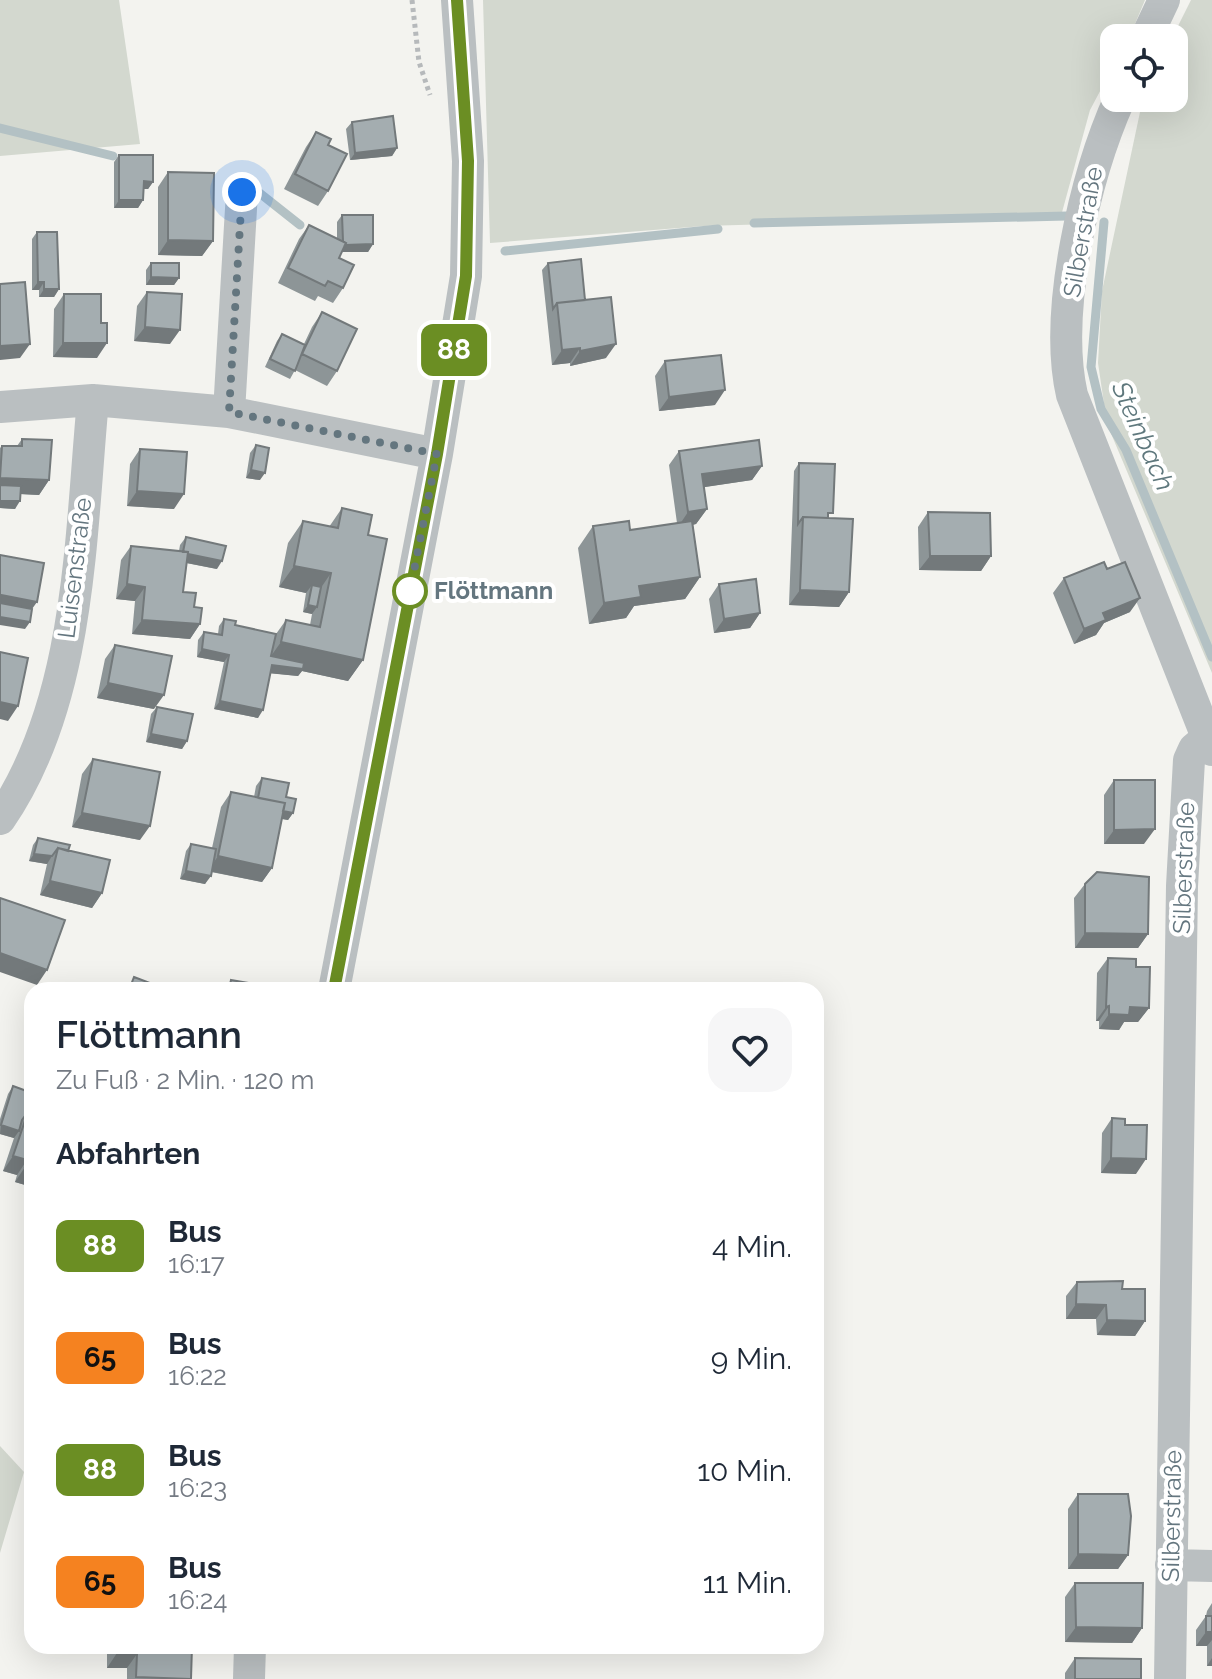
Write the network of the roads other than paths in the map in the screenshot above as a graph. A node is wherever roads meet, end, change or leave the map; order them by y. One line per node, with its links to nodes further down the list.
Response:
1 (457, 0): 9 (street)
2 (1164, 0): 3 (street)
3 (1153, 24)
4 (1114, 112): 10 (street, Silberstraße)
5 (242, 192): 8 (street)
6 (93, 400): 7 (street); 8 (street); 11 (street, Luisenstraße)
7 (0, 407)
8 (229, 412): 9 (street)
9 (437, 454): 12 (street)
10 (1210, 744): 13 (street, Silberstraße)
11 (0, 819)
12 (336, 982)
13 (1171, 1565): 14 (street); 17 (street, Silberstraße)
14 (1212, 1566)
15 (250, 1654): 16 (street)
16 (249, 1679)
17 (1170, 1679)

